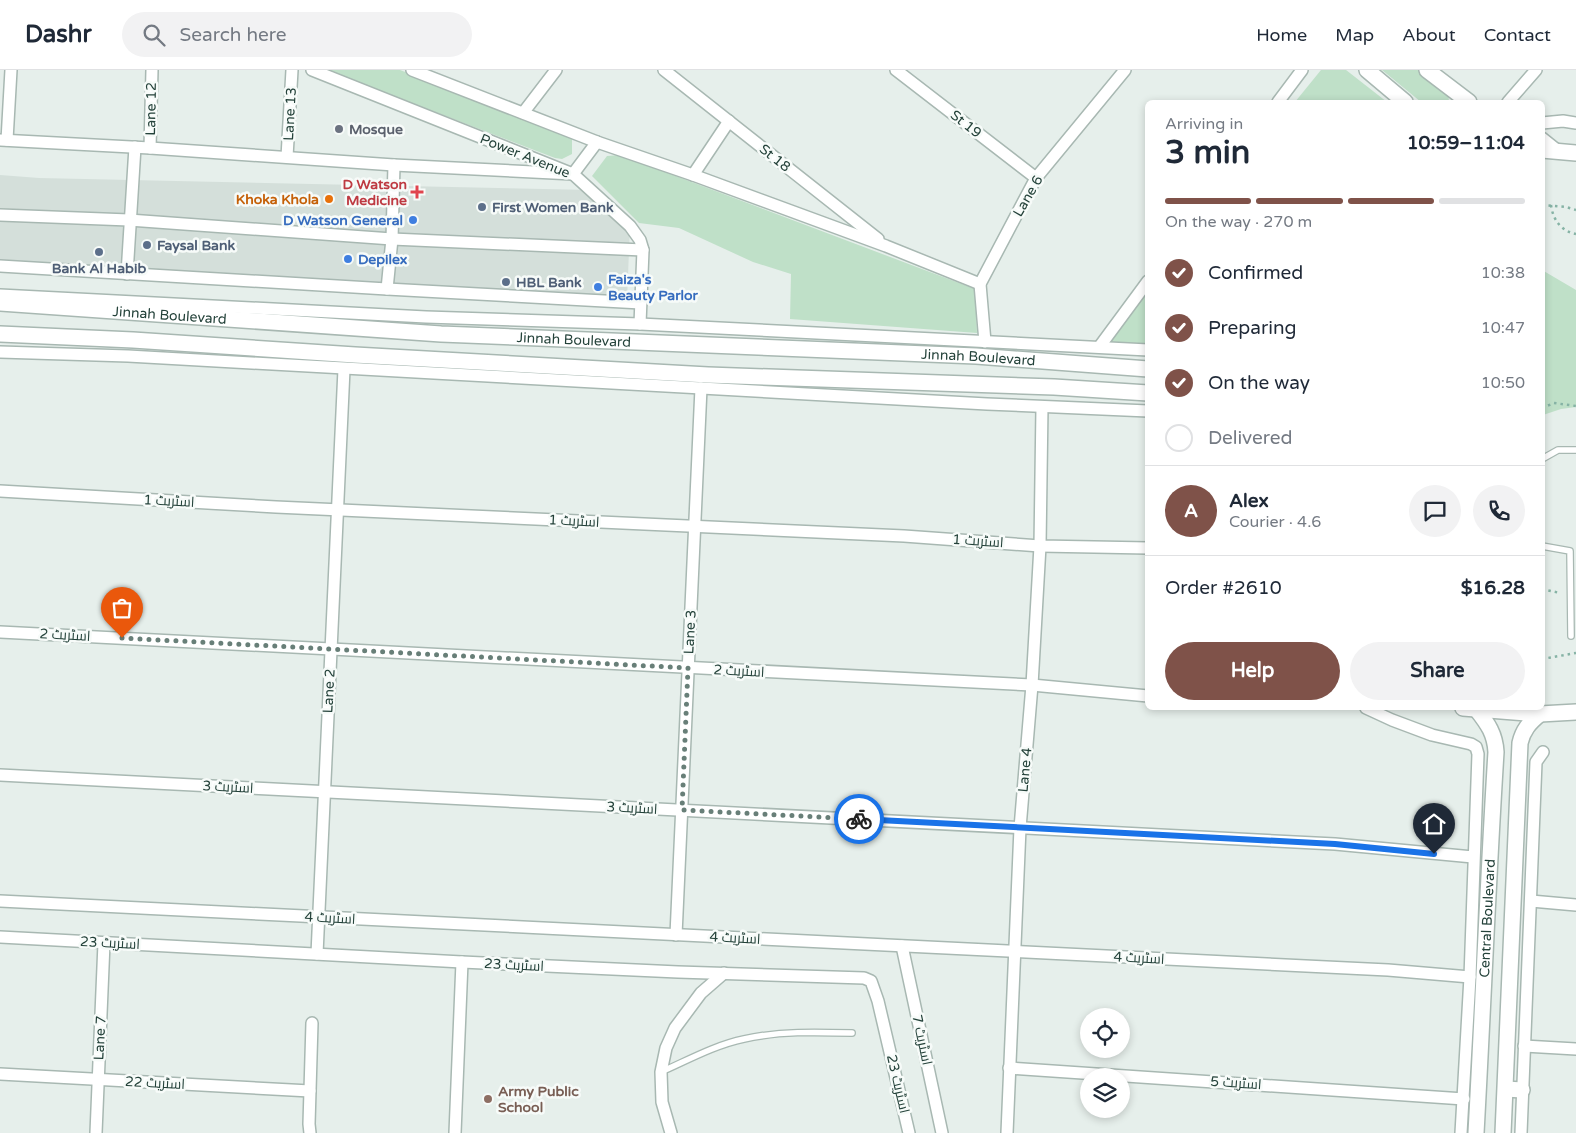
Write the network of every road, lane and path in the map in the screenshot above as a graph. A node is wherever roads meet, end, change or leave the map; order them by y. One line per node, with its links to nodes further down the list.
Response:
1 (11, 70): 24 (street)
2 (152, 70): 27 (street, Lane 12)
3 (292, 70): 30 (street, Lane 13)
4 (312, 70): 32 (street, Power Avenue)
5 (412, 70): 20 (street)
6 (556, 70): 20 (street)
7 (664, 70): 21 (street, St 18)
8 (896, 70): 34 (street, St 19)
9 (1125, 70): 34 (street, Lane 6)
10 (1302, 70): 15 (street)
11 (1367, 70): 16 (street)
12 (1427, 70): 17 (street)
13 (1536, 70): 14 (street)
14 (1526, 82): 18 (street); 19 (street)
15 (1280, 100)
16 (1403, 100)
17 (1462, 100)
18 (1510, 100)
19 (1522, 100)
20 (523, 113): 25 (street)
21 (729, 121): 33 (street); 42 (street, St 18)
22 (1545, 123): 23 (street)
23 (1576, 123)
24 (4, 140): 26 (street)
25 (597, 142): 32 (street); 33 (street)
26 (135, 147): 27 (street); 39 (street)
27 (150, 148): 30 (street)
28 (1550, 150): 29 (street)
29 (1576, 153)
30 (287, 158): 31 (street)
31 (394, 165): 32 (street); 41 (street)
32 (573, 174): 43 (street, Power Avenue)
33 (693, 175): 42 (street)
34 (1036, 178): 46 (street, Lane 6)
35 (1545, 205): 36 (path)
36 (1550, 206): 37 (path); 40 (path)
37 (1576, 210)
38 (0, 215): 39 (street)
39 (129, 220): 41 (street); 45 (street)
40 (1576, 234)
41 (392, 239): 43 (street); 48 (street)
42 (886, 246): 46 (street)
43 (644, 250): 50 (street)
44 (0, 266): 45 (street)
45 (127, 274): 48 (street)
46 (980, 284): 54 (street)
47 (1145, 285): 55 (street)
48 (386, 290): 50 (street)
49 (0, 295): 52 (street)
50 (641, 303): 52 (street)
51 (0, 304): 59 (street, Jinnah Boulevard)
52 (640, 324): 54 (street)
53 (0, 334): 61 (street, Jinnah Boulevard)
54 (985, 342): 55 (street)
55 (1100, 346): 56 (street)
56 (1145, 350)
57 (0, 352): 58 (street)
58 (344, 369): 60 (street); 69 (street, Lane 2)
59 (1145, 369)
60 (701, 388): 62 (street); 70 (street, Lane 3)
61 (1145, 393)
62 (1042, 406): 65 (street); 71 (street, Lane 4)
63 (1545, 406): 64 (path)
64 (1576, 406)
65 (1145, 411)
66 (1576, 450): 67 (lane)
67 (1545, 457)
68 (0, 491): 69 (street, اسٹریٹ 1)
69 (337, 510): 70 (street, اسٹریٹ 1); 76 (street, Lane 2)
70 (694, 526): 71 (street, اسٹریٹ 1); 79 (street, Lane 3)
71 (1040, 546): 73 (street, اسٹریٹ 1); 80 (street, Lane 4)
72 (1545, 547): 75 (lane)
73 (1145, 548)
74 (0, 632): 76 (street, اسٹریٹ 2)
75 (1571, 636)
76 (331, 649): 79 (street, اسٹریٹ 2); 89 (street, Lane 2)
77 (1576, 653): 78 (path)
78 (1545, 658)
79 (688, 668): 80 (street, اسٹریٹ 2); 90 (street, Lane 3)
80 (1032, 685): 81 (street, اسٹریٹ 2); 91 (street, Lane 4)
81 (1145, 696)
82 (1370, 710): 92 (street)
83 (1471, 710): 94 (street, Central Boulevard)
84 (1484, 710): 86 (street)
85 (1576, 712): 86 (street)
86 (1540, 714): 96 (street, Central Boulevard)
87 (1543, 752): 95 (street)
88 (0, 775): 89 (street, اسٹریٹ 3)
89 (324, 792): 90 (street, اسٹریٹ 3); 98 (street, Lane 2)
90 (682, 810): 91 (street, اسٹریٹ 3); 99 (street, Lane 3)
91 (1020, 828): 92 (street, اسٹریٹ 3); 103 (street, Lane 4)
92 (1473, 858): 107 (street)
93 (0, 901): 98 (street, اسٹریٹ 4)
94 (1488, 902): 96 (street); 110 (street, Central Boulevard)
95 (1531, 902): 97 (street); 111 (street)
96 (1513, 904): 117 (street, Central Boulevard)
97 (1576, 905)
98 (318, 917): 99 (street, اسٹریٹ 4); 104 (street, Lane 2)
99 (676, 935): 102 (street, اسٹریٹ 4)
100 (0, 937): 101 (street, اسٹریٹ 23)
101 (104, 943): 104 (street, اسٹریٹ 23); 116 (street, Lane 7)
102 (902, 946): 103 (street, اسٹریٹ 4); 126 (street, اسٹریٹ 7)
103 (1014, 952): 107 (street, اسٹریٹ 4); 113 (street, Lane 4)
104 (317, 954): 105 (street, اسٹریٹ 23)
105 (462, 962): 106 (street, اسٹریٹ 23); 123 (street)
106 (724, 973): 114 (street); 125 (street, اسٹریٹ 23)
107 (1470, 977): 110 (street)
108 (312, 1023): 119 (street)
109 (852, 1033): 114 (lane)
110 (1474, 1037): 120 (street); 129 (street, Central Boulevard)
111 (1524, 1046): 112 (street); 118 (street)
112 (1576, 1049)
113 (1009, 1068): 120 (street, اسٹریٹ 5); 127 (street, Lane 4)
114 (661, 1072): 124 (street)
115 (0, 1074): 116 (street, اسٹریٹ 22)
116 (98, 1080): 119 (street, اسٹریٹ 22); 121 (street, Lane 7)
117 (1506, 1089): 118 (street); 130 (street, Central Boulevard)
118 (1522, 1090): 131 (street)
119 (310, 1092): 122 (street)
120 (1464, 1098): 128 (street)
121 (96, 1133)
122 (310, 1133)
123 (455, 1133)
124 (671, 1133)
125 (909, 1133)
126 (942, 1133)
127 (1007, 1133)
128 (1461, 1133)
129 (1476, 1133)
130 (1503, 1133)
131 (1520, 1133)

